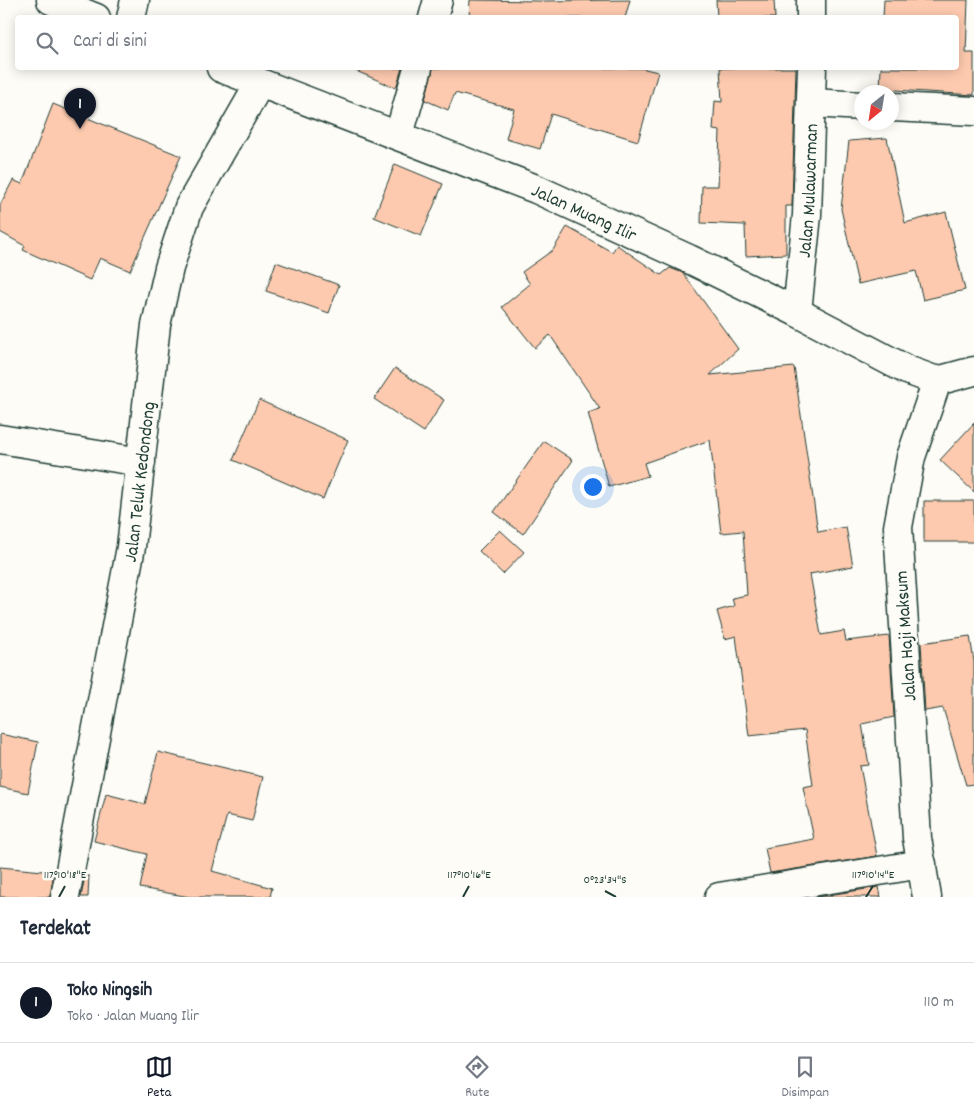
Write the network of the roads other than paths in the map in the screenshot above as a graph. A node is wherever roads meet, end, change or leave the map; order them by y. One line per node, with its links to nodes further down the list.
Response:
1 (51, 0): 5 (street)
2 (135, 0): 6 (street)
3 (438, 0): 7 (street)
4 (811, 0): 8 (street)
5 (88, 15)
6 (132, 15)
7 (434, 15)
8 (811, 15)
9 (226, 70): 12 (street, Jalan Muang Ilir)
10 (417, 70): 17 (street)
11 (812, 70): 13 (street, Jalan Mulawarman)
12 (260, 83): 17 (street, Jalan Muang Ilir); 22 (street, Jalan Teluk Kedondong)
13 (812, 103): 14 (street); 18 (street, Jalan Mulawarman)
14 (854, 106)
15 (899, 107): 16 (street)
16 (974, 111)
17 (399, 135): 18 (street, Jalan Muang Ilir)
18 (798, 312): 20 (street, Jalan Muang Ilir)
19 (974, 371): 20 (street)
20 (937, 381): 23 (street, Jalan Haji Maksum)
21 (0, 439): 22 (street)
22 (140, 462): 24 (street, Jalan Teluk Kedondong)
23 (922, 864): 25 (street); 26 (street, Jalan Haji Maksum)
24 (65, 897)
25 (719, 897)
26 (927, 897)

